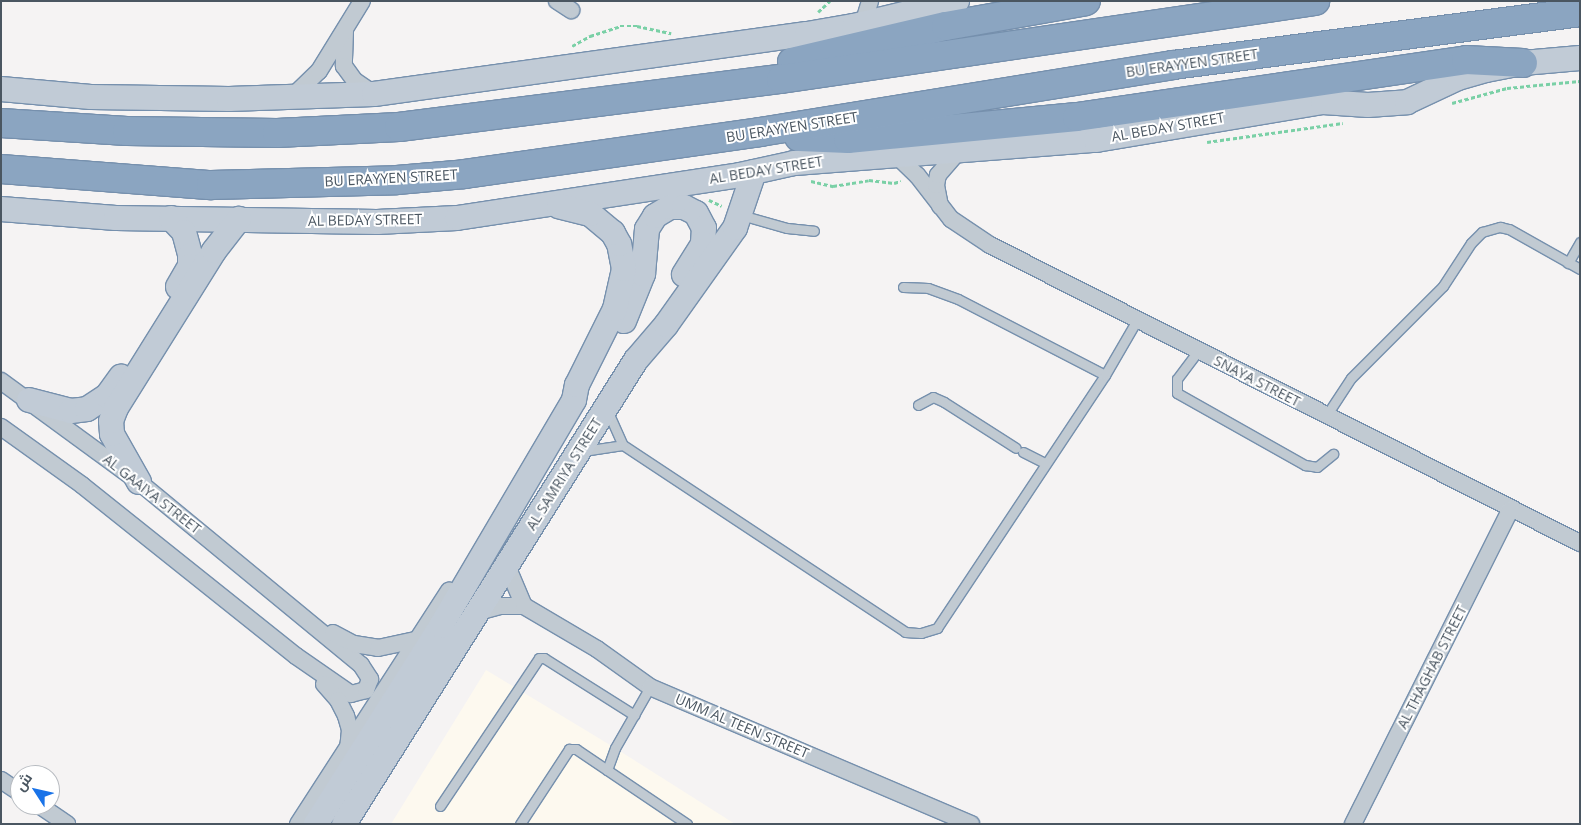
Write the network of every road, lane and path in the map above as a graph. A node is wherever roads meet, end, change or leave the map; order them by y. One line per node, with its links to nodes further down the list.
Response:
1 (362, 1): 12 (street)
2 (557, 1): 8 (street)
3 (830, 1): 10 (path)
4 (870, 1): 11 (street)
5 (957, 1): 11 (main road)
6 (1086, 1): 17 (highway)
7 (1315, 1): 17 (highway)
8 (571, 10)
9 (1580, 12): 22 (highway, BU ERAYYEN STREET)
10 (815, 14)
11 (863, 24): 19 (main road)
12 (346, 26): 19 (street); 20 (street)
13 (677, 34): 14 (path)
14 (569, 48)
15 (1580, 58): 16 (main road)
16 (1523, 63): 22 (highway); 23 (main road, AL BEDAY STREET)
17 (733, 85): 21 (highway)
18 (1, 89): 20 (main road)
19 (374, 94): 20 (main road)
20 (292, 97)
21 (1, 123)
22 (760, 132): 25 (highway, BU ERAYYEN STREET)
23 (959, 150): 24 (main road, AL BEDAY STREET); 28 (street)
24 (897, 156): 26 (main road, AL BEDAY STREET); 28 (street, SNAYA STREET)
25 (1, 168)
26 (754, 172): 27 (main road, AL BEDAY STREET); 30 (main road, AL SAMRIYA STREET)
27 (550, 204): 32 (main road, AL BEDAY STREET); 44 (main road, AL SAMRIYA STREET)
28 (940, 208): 38 (street, SNAYA STREET)
29 (1, 209): 31 (main road, AL BEDAY STREET)
30 (740, 214): 33 (lane); 40 (main road, AL SAMRIYA STREET)
31 (171, 218): 32 (main road, AL BEDAY STREET); 43 (main road)
32 (239, 219): 54 (main road)
33 (814, 231)
34 (1580, 242): 35 (lane)
35 (1568, 263): 36 (lane); 47 (lane)
36 (1580, 270)
37 (903, 287): 41 (lane)
38 (1137, 320): 39 (street, SNAYA STREET); 41 (lane)
39 (1198, 351): 47 (street, SNAYA STREET); 52 (lane)
40 (636, 360): 44 (main road); 46 (main road, AL SAMRIYA STREET)
41 (1105, 375): 53 (lane)
42 (1, 381): 43 (street, AL GAAIYA STREET)
43 (29, 400): 54 (street, AL GAAIYA STREET)
44 (574, 400): 50 (main road, AL SAMRIYA STREET)
45 (918, 406): 53 (lane)
46 (606, 407): 49 (lane); 51 (main road, AL SAMRIYA STREET)
47 (1326, 416): 55 (street, SNAYA STREET)
48 (1, 427): 62 (street, AL GAAIYA STREET)
49 (622, 445): 51 (lane); 53 (lane)
50 (543, 452): 61 (street, AL SAMRIYA STREET); 72 (main road, AL SAMRIYA STREET)
51 (577, 452): 57 (main road, AL SAMRIYA STREET)
52 (1333, 454)
53 (1045, 464)
54 (139, 482): 60 (street, AL GAAIYA STREET)
55 (1511, 509): 56 (street, SNAYA STREET); 78 (street, AL THAGHAB STREET)
56 (1580, 543)
57 (507, 566): 58 (street); 59 (main road, AL SAMRIYA STREET)
58 (524, 606): 59 (street); 63 (street, UMM AL TEEN STREET)
59 (478, 612): 67 (main road, AL SAMRIYA STREET)
60 (299, 613): 61 (street, AL GAAIYA STREET); 62 (street, AL GAAIYA STREET)
61 (416, 640): 65 (street, AL SAMRIYA STREET)
62 (296, 656): 65 (street, AL GAAIYA STREET)
63 (650, 687): 64 (lane); 77 (street, UMM AL TEEN STREET)
64 (634, 715): 66 (lane); 68 (lane)
65 (348, 751): 71 (street, AL SAMRIYA STREET)
66 (607, 770): 75 (lane); 76 (lane)
67 (372, 778): 73 (main road, AL SAMRIYA STREET); 74 (street, AL SAMRIYA STREET)
68 (440, 806)
69 (54, 815): 70 (street)
70 (67, 824)
71 (298, 824)
72 (316, 824)
73 (344, 824)
74 (354, 824)
75 (520, 824)
76 (687, 824)
77 (971, 824)
78 (1353, 824)

